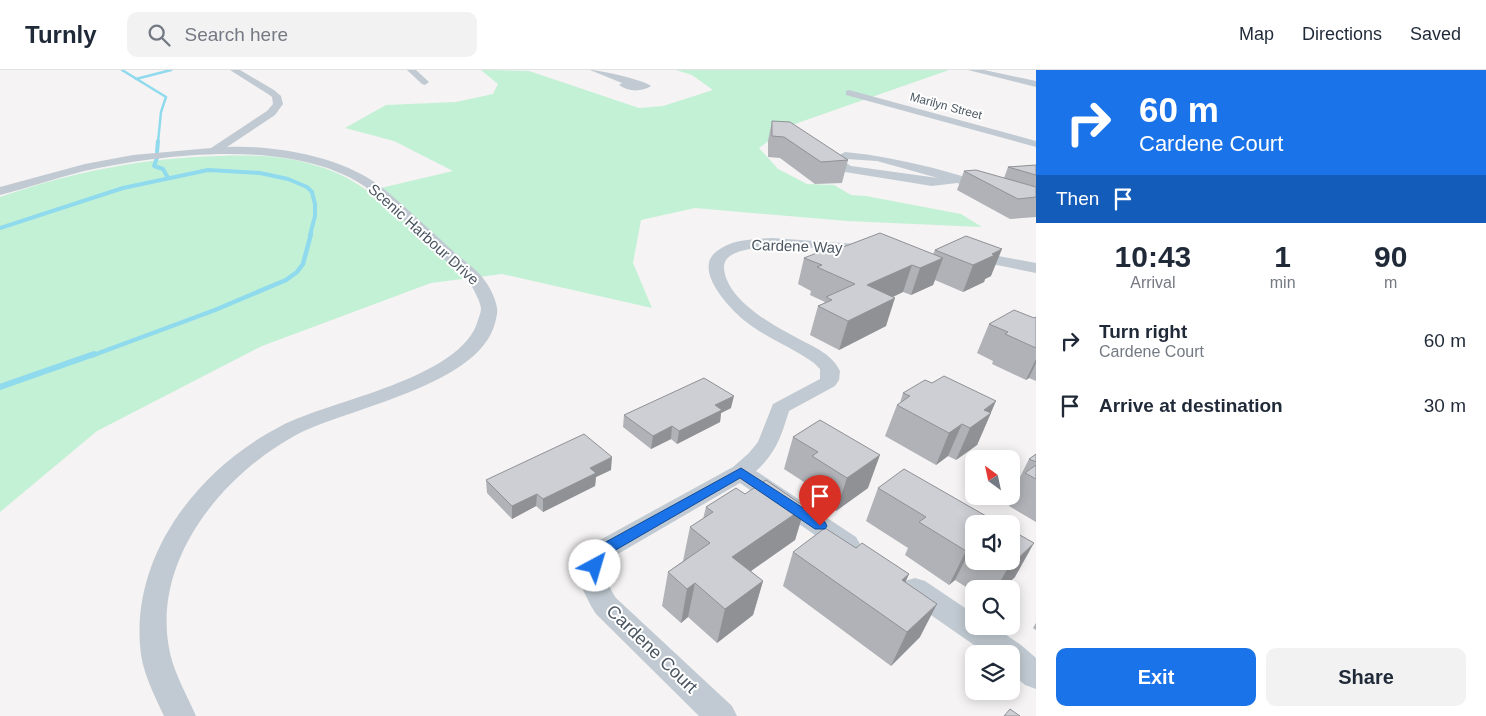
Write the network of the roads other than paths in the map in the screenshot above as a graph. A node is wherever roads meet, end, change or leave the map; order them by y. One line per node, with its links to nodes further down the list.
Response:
1 (234, 70): 10 (street)
2 (411, 70): 5 (street)
3 (594, 70): 6 (street)
4 (972, 70): 7 (street)
5 (425, 82)
6 (629, 82)
7 (1036, 84)
8 (849, 93): 9 (street, Marilyn Street)
9 (1036, 144)
10 (214, 151): 12 (street, Scenic Harbour Drive); 23 (street, Scenic Harbour Drive)
11 (956, 179): 11 (street); 13 (street)
12 (0, 191)
13 (1036, 203)
14 (890, 250): 17 (street, Cardene Way)
15 (957, 255): 16 (street)
16 (1034, 264)
17 (741, 472): 18 (street); 24 (street, Cardene Court)
18 (863, 555)
19 (896, 576): 20 (street)
20 (998, 645)
21 (1020, 662): 22 (street)
22 (1036, 676)
23 (180, 716)
24 (721, 716)

